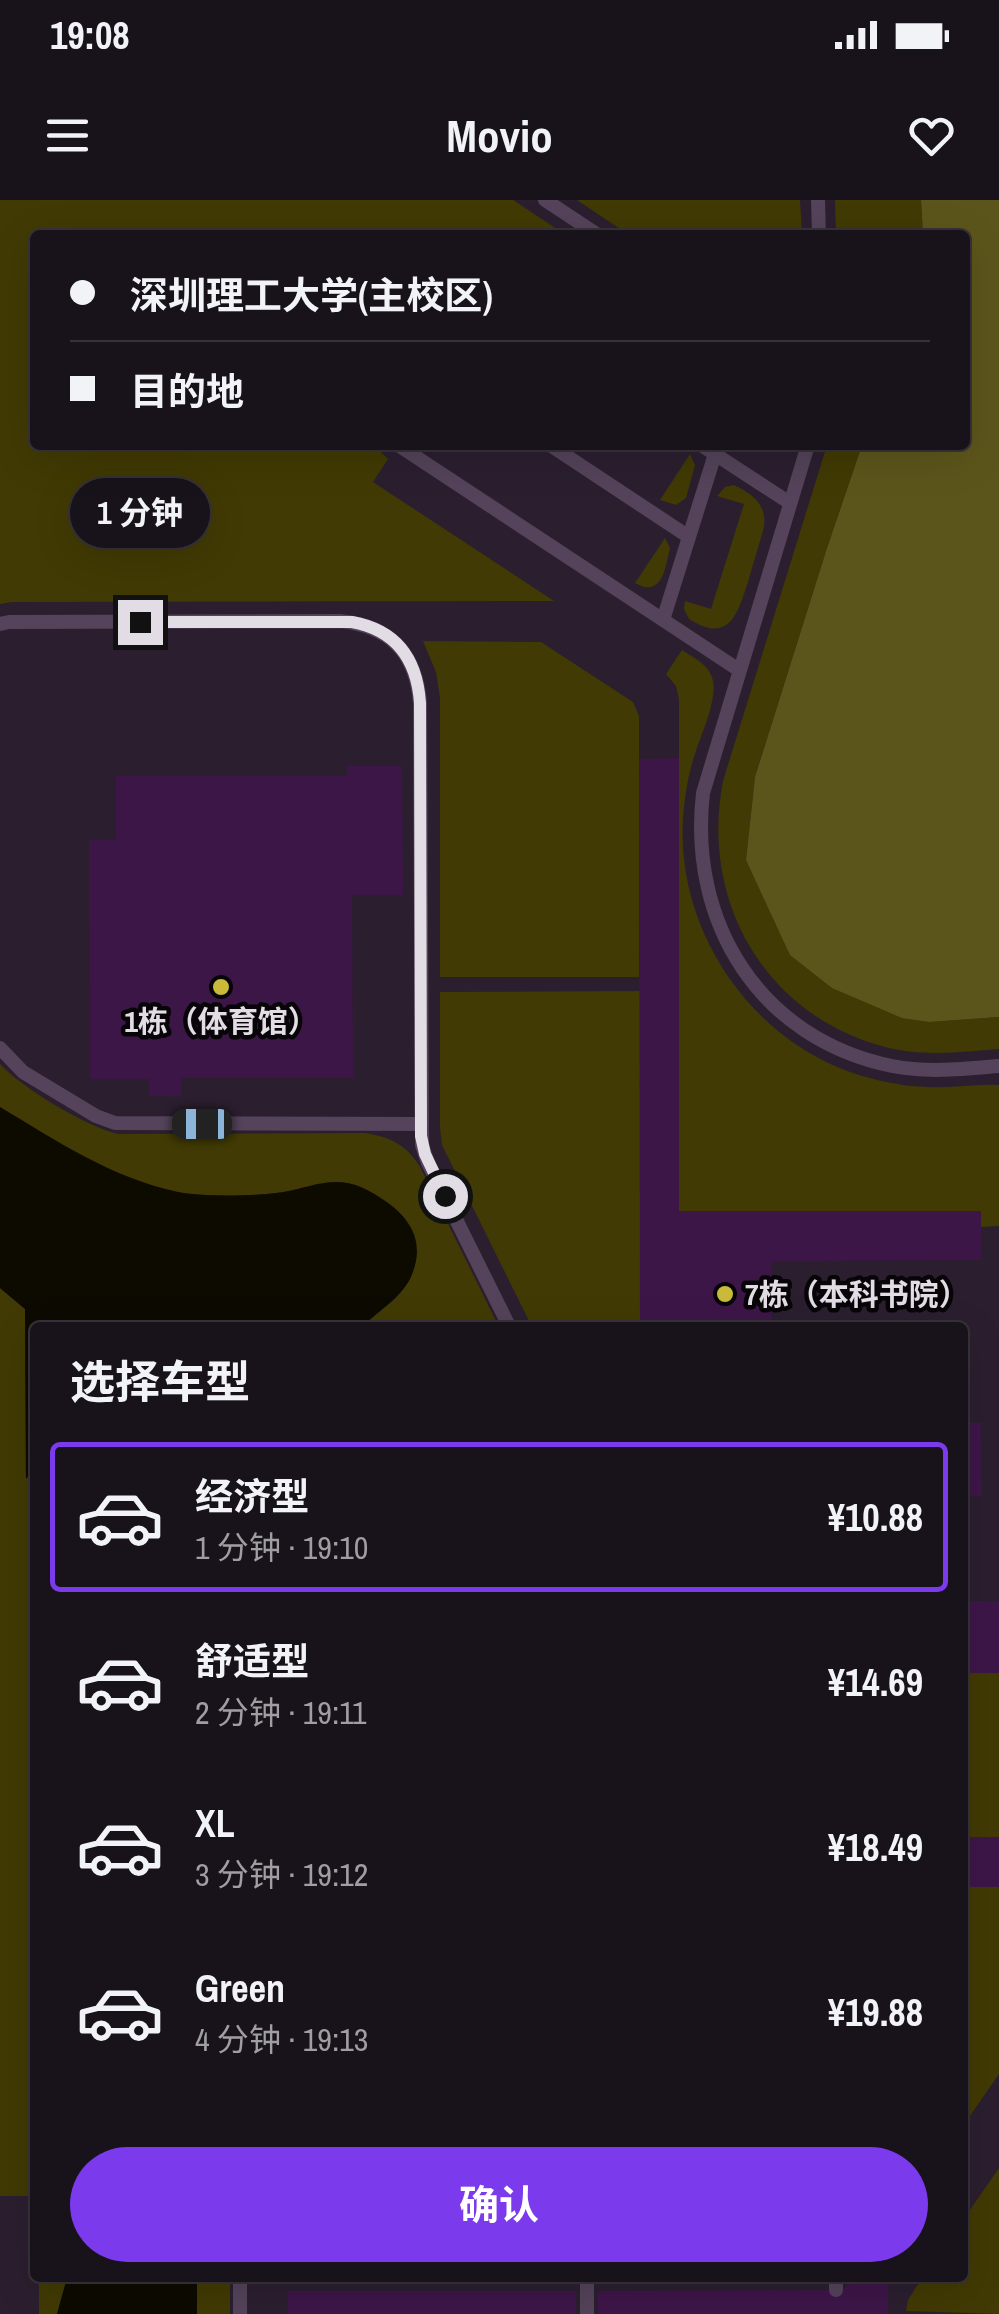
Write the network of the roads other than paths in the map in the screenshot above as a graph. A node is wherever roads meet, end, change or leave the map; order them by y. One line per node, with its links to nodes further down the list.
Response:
1 (545, 200): 3 (lane)
2 (818, 200): 4 (lane)
3 (590, 230)
4 (819, 230)
5 (406, 450): 12 (lane)
6 (558, 450): 11 (lane)
7 (709, 450): 9 (lane)
8 (806, 450): 10 (lane)
9 (715, 454): 10 (lane); 11 (lane)
10 (790, 504): 14 (lane)
11 (689, 537): 12 (lane)
12 (664, 620): 14 (lane)
13 (0, 624): 17 (lane)
14 (739, 670): 16 (lane)
15 (0, 1048): 17 (lane)
16 (999, 1066)
17 (421, 1124): 18 (lane)
18 (507, 1322)
19 (240, 2282): 21 (lane)
20 (587, 2282): 22 (lane)
21 (240, 2314)
22 (587, 2314)

